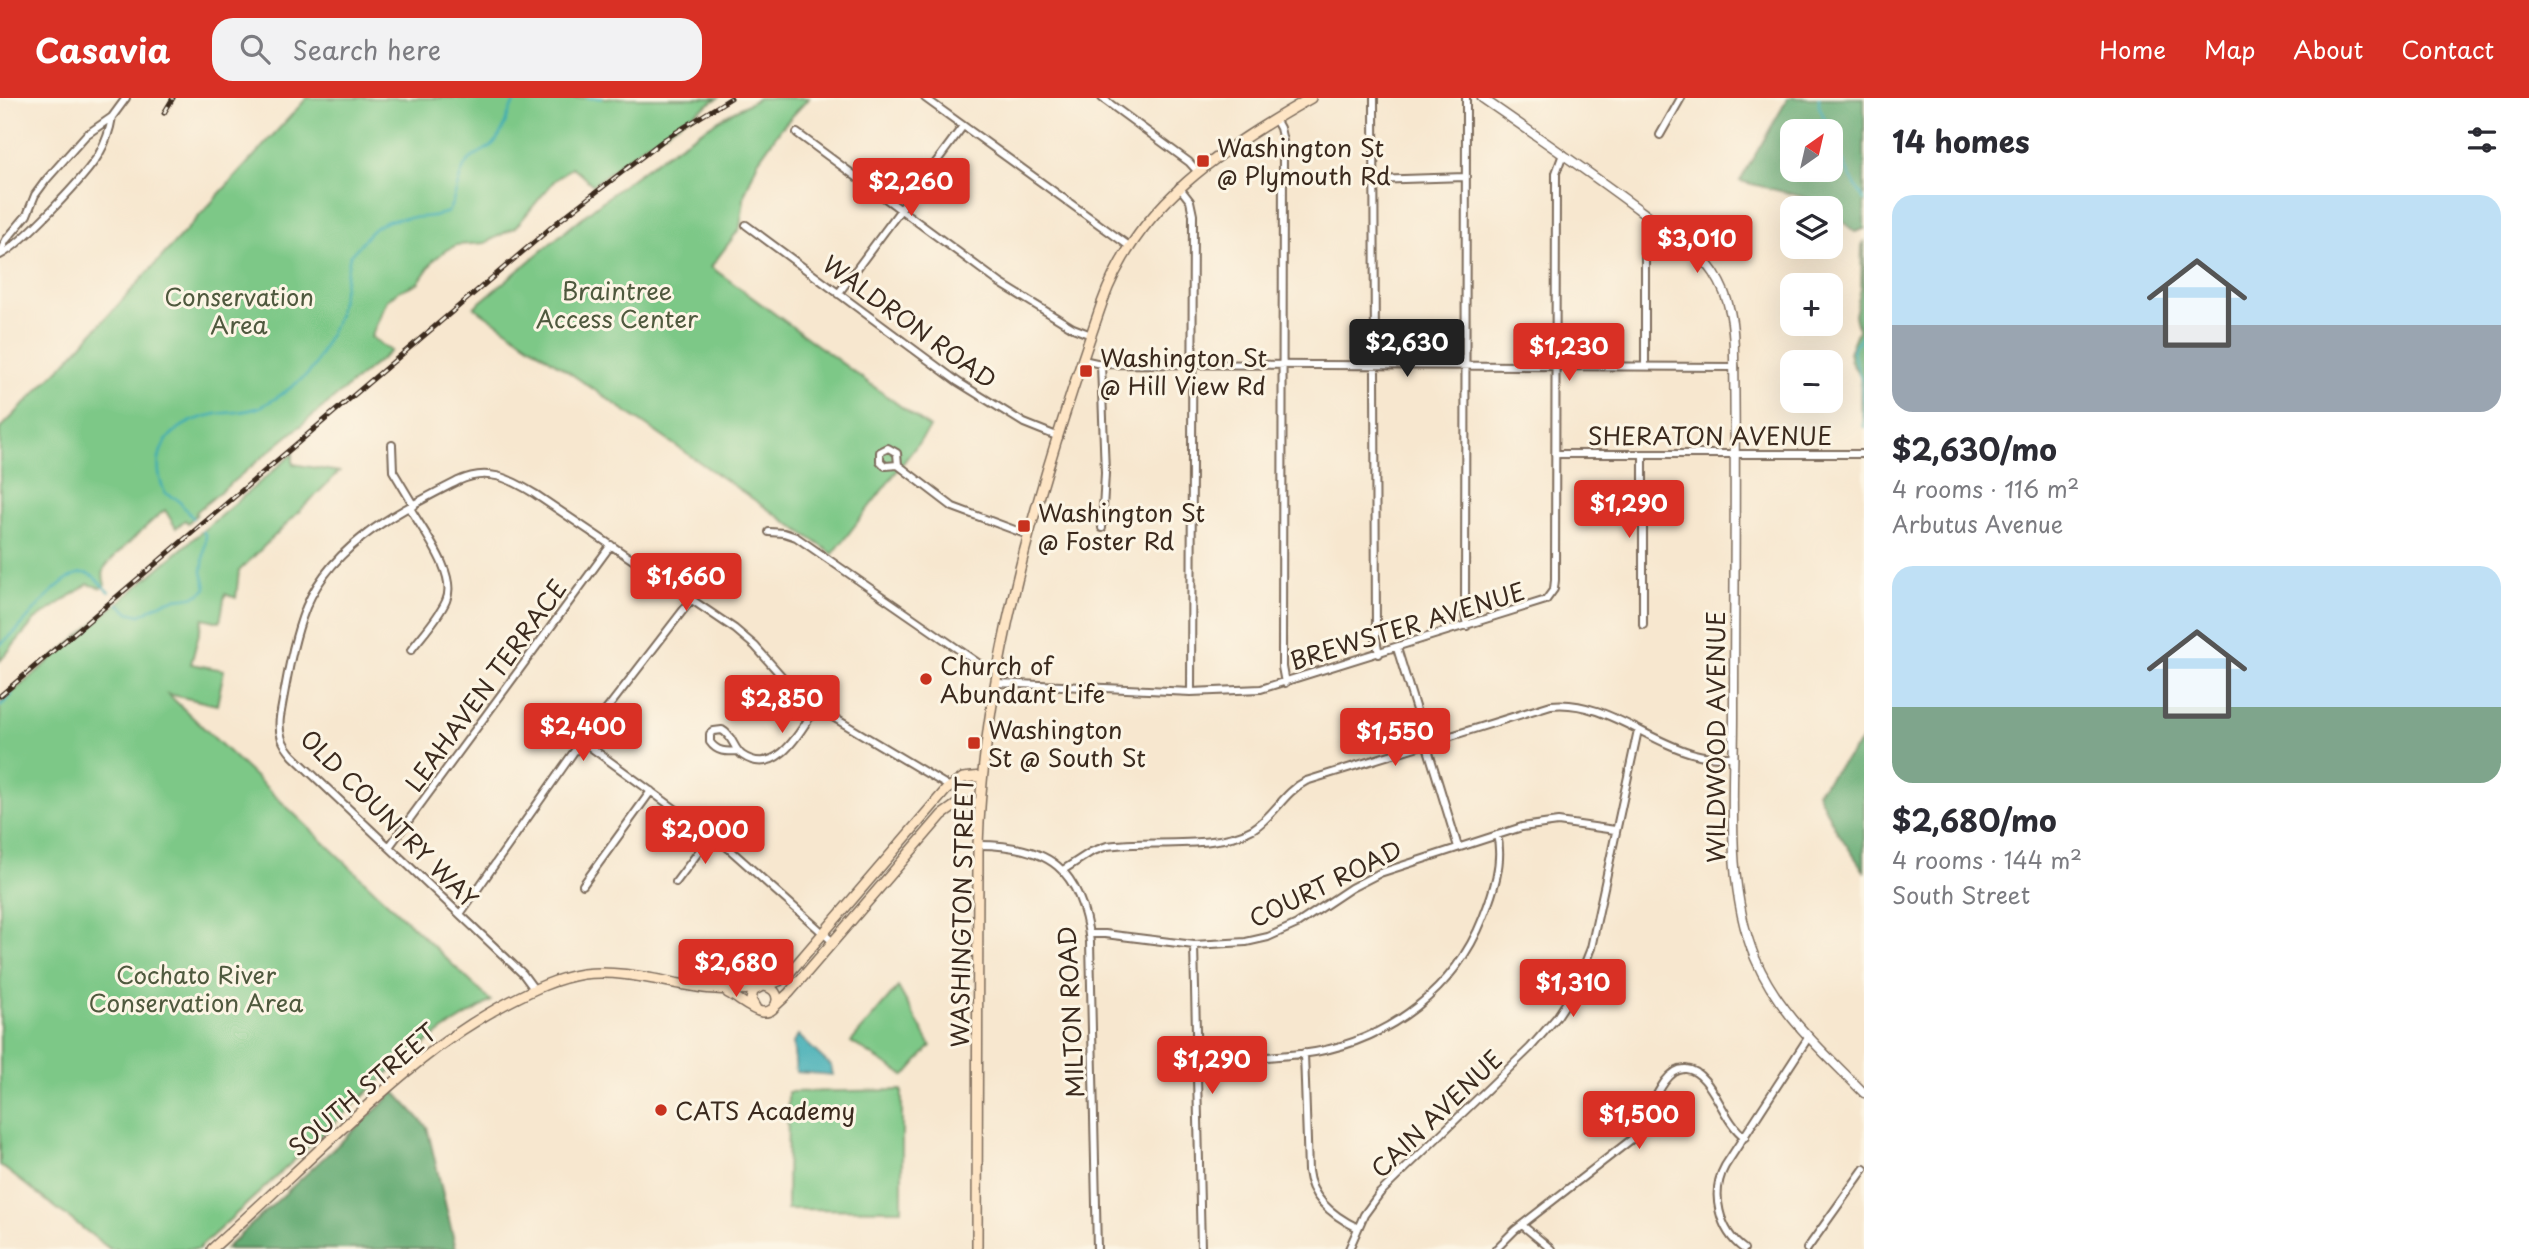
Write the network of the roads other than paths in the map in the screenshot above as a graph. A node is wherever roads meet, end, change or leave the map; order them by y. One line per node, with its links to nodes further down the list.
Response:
1 (127, 98): 9 (street)
2 (925, 98): 11 (street)
3 (1102, 98): 15 (street)
4 (1311, 98): 10 (main road, WASHINGTON STREET)
5 (1374, 98): 17 (street)
6 (1466, 98): 16 (street)
7 (1482, 98): 14 (street, WILDWOOD AVENUE)
8 (1681, 98): 13 (street)
9 (112, 117): 23 (street); 23 (street)
10 (1275, 119): 15 (main road, WASHINGTON STREET); 29 (street)
11 (963, 126): 19 (street); 22 (street)
12 (797, 133): 19 (street)
13 (1660, 135)
14 (1563, 153): 20 (street, WILDWOOD AVENUE); 32 (street, BREWSTER AVENUE)
15 (1198, 172): 18 (main road, WASHINGTON STREET)
16 (1465, 177): 17 (street); 31 (street)
17 (1373, 180): 30 (street)
18 (1179, 187): 22 (main road, WASHINGTON STREET); 28 (street)
19 (900, 210): 24 (street); 25 (street)
20 (1653, 219): 33 (street); 34 (street, WILDWOOD AVENUE)
21 (746, 225): 24 (street, WALDRON ROAD)
22 (1129, 246): 25 (main road, WASHINGTON STREET)
23 (0, 253)
24 (838, 294): 35 (street, WALDRON ROAD)
25 (1091, 335): 26 (main road, WASHINGTON STREET)
26 (1083, 360): 27 (street); 35 (main road, WASHINGTON STREET)
27 (1101, 364): 28 (street); 43 (street)
28 (1192, 364): 29 (street); 56 (street)
29 (1282, 365): 30 (street); 55 (street)
30 (1374, 365): 31 (street); 52 (street)
31 (1465, 366): 32 (street); 49 (street)
32 (1555, 366): 33 (street); 37 (street, BREWSTER AVENUE)
33 (1645, 366): 34 (street)
34 (1735, 366): 39 (street, WILDWOOD AVENUE)
35 (1059, 437): 45 (main road, WASHINGTON STREET)
36 (392, 445): 42 (street)
37 (1555, 454): 38 (street, SHERATON AVENUE); 49 (street, BREWSTER AVENUE)
38 (1643, 454): 39 (street, SHERATON AVENUE); 48 (street)
39 (1734, 454): 40 (street, SHERATON AVENUE); 62 (street, WILDWOOD AVENUE)
40 (1864, 454)
41 (898, 466): 45 (street)
42 (412, 507): 46 (street, OLD COUNTRY WAY); 51 (street); 71 (street, OLD COUNTRY WAY)
43 (1102, 528)
44 (769, 531): 53 (street)
45 (1028, 535): 53 (main road, WASHINGTON STREET)
46 (611, 545): 47 (street, OLD COUNTRY WAY); 71 (street, LEAHAVEN TERRACE)
47 (691, 600): 57 (street, OLD COUNTRY WAY); 59 (street)
48 (1643, 625)
49 (1468, 626): 50 (street, BREWSTER AVENUE)
50 (1397, 648): 52 (street, BREWSTER AVENUE); 60 (street)
51 (411, 650)
52 (1379, 654): 55 (street, BREWSTER AVENUE)
53 (999, 672): 54 (main road, WASHINGTON STREET)
54 (997, 683): 56 (street, BREWSTER AVENUE); 63 (main road, WASHINGTON STREET)
55 (1284, 683): 56 (street, BREWSTER AVENUE)
56 (1191, 692)
57 (816, 707): 61 (street); 64 (street, OLD COUNTRY WAY)
58 (1638, 730): 60 (street); 62 (street); 67 (street, CAIN AVENUE)
59 (582, 741): 65 (street); 76 (street)
60 (1426, 744): 72 (street); 73 (street)
61 (737, 751): 61 (street)
62 (1734, 757): 86 (street, WILDWOOD AVENUE)
63 (982, 776): 64 (main road); 66 (main road, WASHINGTON STREET)
64 (950, 786): 77 (main road)
65 (651, 791): 68 (street); 75 (street)
66 (980, 803): 70 (main road, WASHINGTON STREET); 79 (main road)
67 (1615, 830): 69 (street, COURT ROAD); 93 (street, CAIN AVENUE)
68 (712, 834): 74 (street); 77 (street)
69 (1497, 835): 72 (street, COURT ROAD); 87 (street)
70 (978, 845): 73 (street); 95 (main road, WASHINGTON STREET)
71 (389, 847): 76 (street, OLD COUNTRY WAY)
72 (1458, 847): 80 (street, COURT ROAD)
73 (1063, 870): 78 (street, MILTON ROAD)
74 (676, 882)
75 (583, 885)
76 (460, 914): 82 (street, OLD COUNTRY WAY)
77 (823, 933): 79 (street); 81 (main road)
78 (1089, 934): 80 (street, COURT ROAD); 96 (street, MILTON ROAD)
79 (834, 942): 84 (main road)
80 (1194, 945): 88 (street)
81 (762, 987): 83 (main road, SOUTH STREET); 84 (main road); 85 (main road)
82 (534, 989): 83 (main road, SOUTH STREET); 94 (main road, SOUTH STREET)
83 (719, 990): 85 (main road, SOUTH STREET)
84 (774, 1007): 85 (main road)
85 (756, 1009)
86 (1808, 1038): 89 (street, WILDWOOD AVENUE); 90 (street)
87 (1304, 1053): 88 (street); 93 (street)
88 (1197, 1061): 97 (street)
89 (1864, 1093)
90 (1745, 1137): 92 (street); 101 (street)
91 (1864, 1169): 102 (street)
92 (1522, 1224): 99 (street); 100 (street)
93 (1358, 1228): 98 (street, CAIN AVENUE)
94 (212, 1249)
95 (977, 1249)
96 (1097, 1249)
97 (1201, 1249)
98 (1349, 1249)
99 (1496, 1249)
100 (1551, 1249)
101 (1744, 1249)
102 (1807, 1249)

